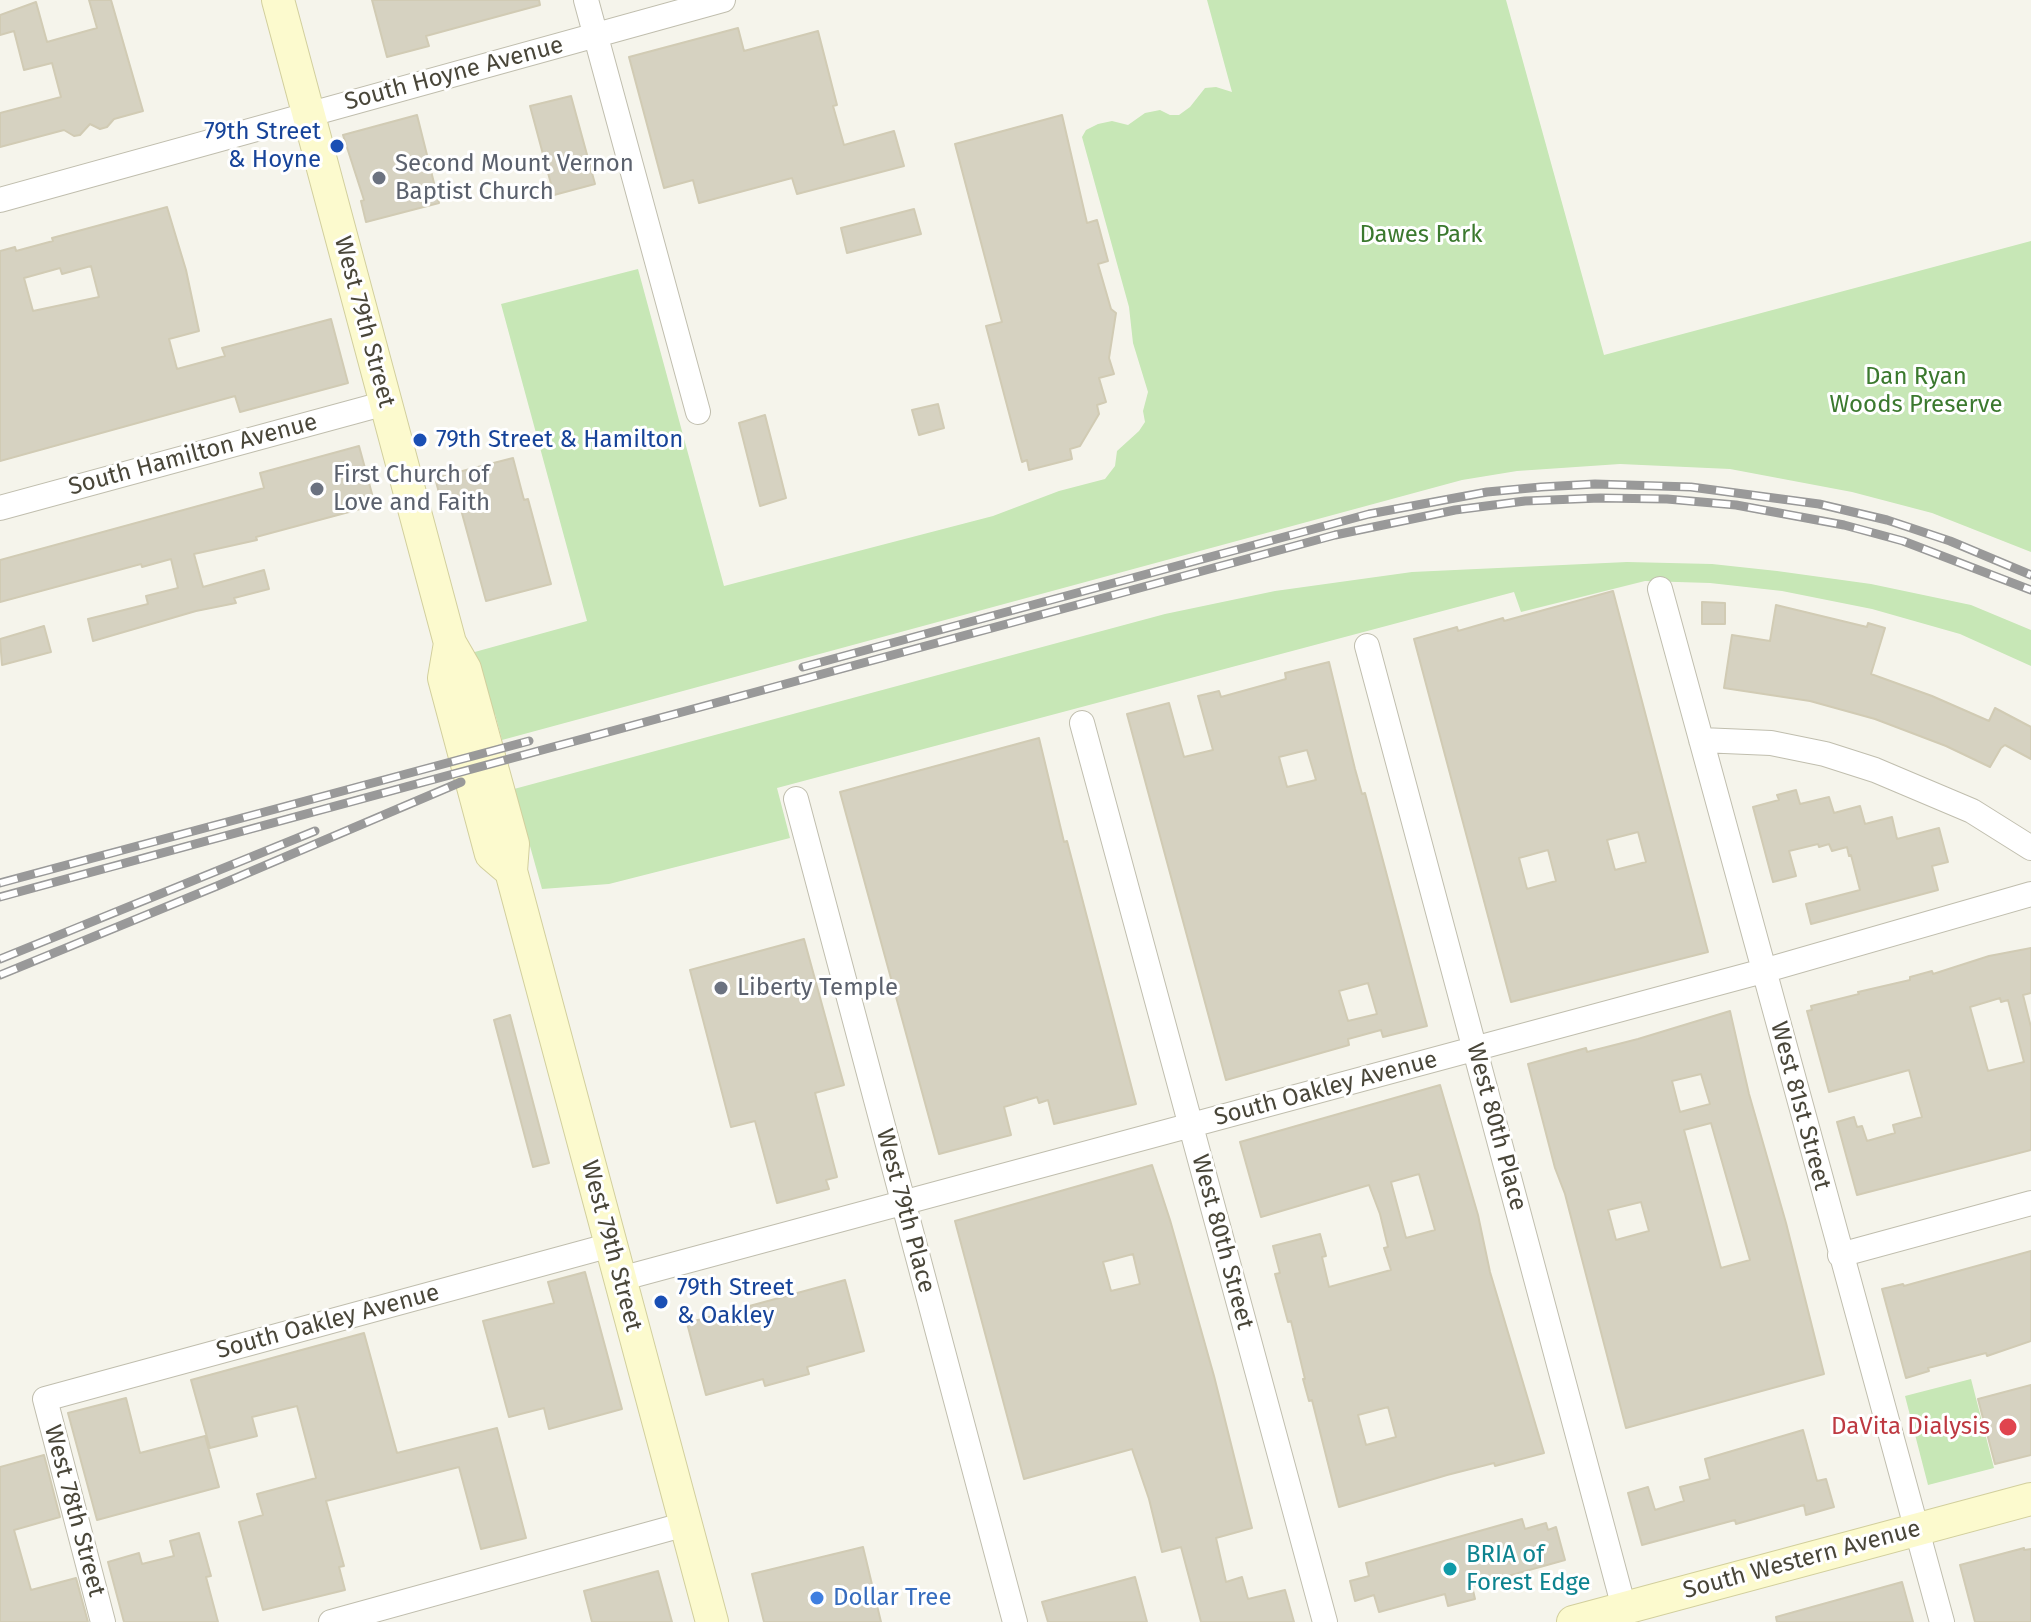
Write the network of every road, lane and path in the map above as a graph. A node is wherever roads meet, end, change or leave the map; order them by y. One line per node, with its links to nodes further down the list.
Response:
1 (278, 0): 5 (main road, West 79th Street)
2 (586, 0): 4 (street)
3 (723, 0): 4 (street, South Hoyne Avenue)
4 (595, 35): 5 (street, South Hoyne Avenue); 8 (street)
5 (308, 114): 6 (street, South Hoyne Avenue); 7 (main road, West 79th Street)
6 (0, 200)
7 (386, 403): 9 (street, South Hamilton Avenue); 22 (main road, West 79th Street)
8 (698, 412)
9 (0, 508)
10 (1660, 589): 13 (street, West 81st Street)
11 (1367, 646): 18 (street, West 80th Place)
12 (1082, 723): 19 (street, West 80th Street)
13 (1701, 740): 15 (street); 17 (street, West 81st Street)
14 (796, 799): 21 (street, West 79th Place)
15 (2031, 848)
16 (2031, 894): 17 (street, South Oakley Avenue)
17 (1763, 971): 18 (street, South Oakley Avenue); 23 (street, West 81st Street)
18 (1476, 1048): 19 (street, South Oakley Avenue); 29 (street, West 80th Place)
19 (1191, 1125): 21 (street, South Oakley Avenue); 34 (street, West 80th Street)
20 (2031, 1203): 23 (street)
21 (903, 1204): 24 (street, South Oakley Avenue); 33 (street, West 79th Place)
22 (611, 1245): 24 (main road, West 79th Street); 25 (street, South Oakley Avenue)
23 (1840, 1255): 28 (street, West 81st Street)
24 (620, 1279): 27 (main road, West 79th Street)
25 (45, 1399): 30 (street, West 78th Street)
26 (2031, 1499): 28 (main road, South Western Avenue)
27 (686, 1524): 31 (street); 32 (main road, West 79th Street)
28 (1915, 1530): 29 (main road, South Western Avenue); 36 (street, West 81st Street)
29 (1624, 1608): 35 (main road, South Western Avenue)
30 (103, 1622)
31 (331, 1622)
32 (712, 1622)
33 (1015, 1622)
34 (1325, 1622)
35 (1573, 1622)
36 (1942, 1622)

